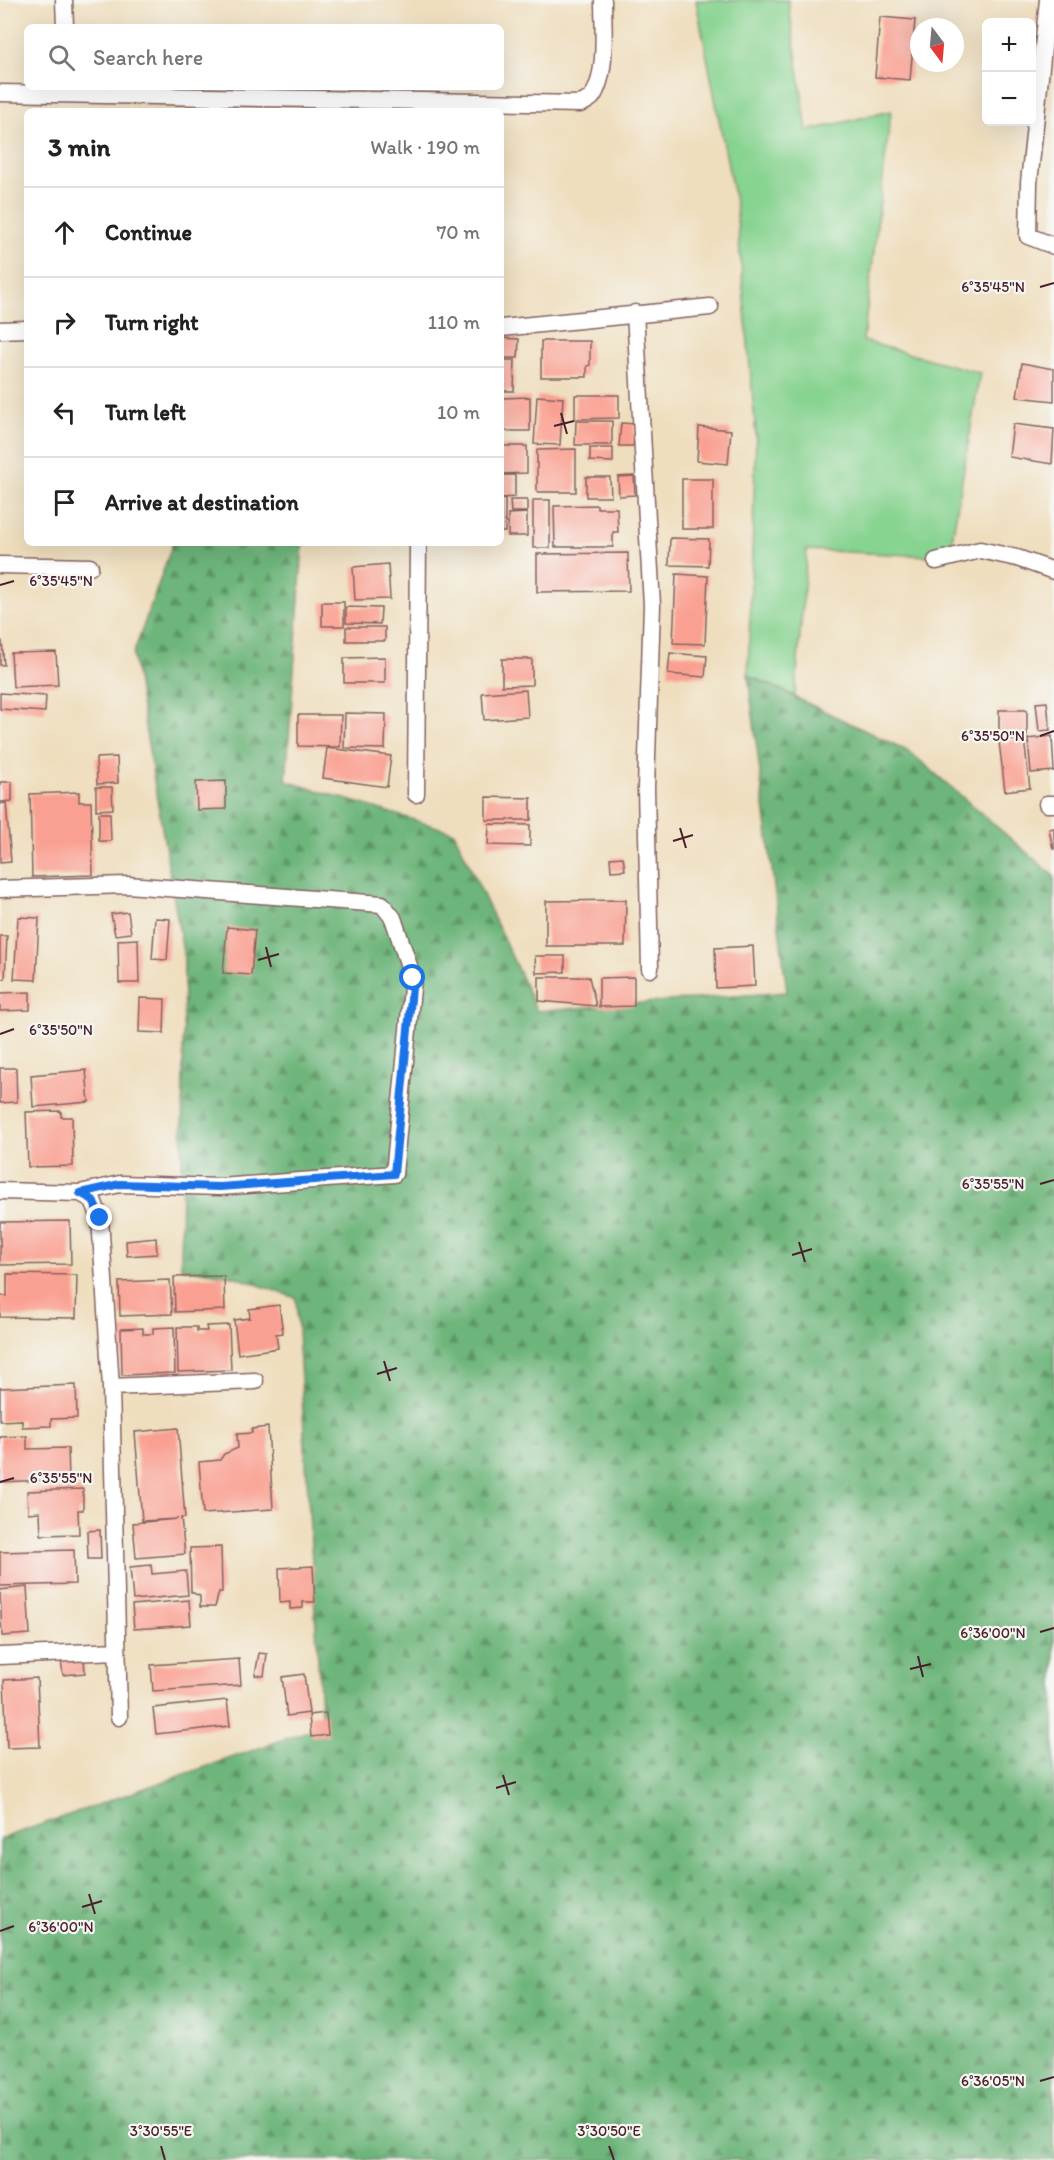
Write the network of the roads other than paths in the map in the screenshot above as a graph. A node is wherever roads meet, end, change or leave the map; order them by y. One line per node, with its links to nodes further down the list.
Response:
1 (64, 0): 4 (street)
2 (603, 0): 7 (street)
3 (1047, 4): 8 (street)
4 (65, 24)
5 (68, 91): 6 (street); 7 (street)
6 (0, 93)
7 (190, 104)
8 (1054, 246)
9 (710, 307): 10 (street)
10 (634, 313): 11 (street); 21 (street)
11 (504, 328)
12 (24, 329): 13 (street)
13 (0, 330)
14 (418, 546): 19 (street)
15 (936, 561): 18 (street)
16 (0, 566): 17 (street)
17 (90, 567)
18 (1054, 571)
19 (416, 794)
20 (0, 889): 23 (street)
21 (650, 969)
22 (0, 1191): 23 (street)
23 (80, 1193): 25 (street)
24 (255, 1381): 25 (street)
25 (111, 1387): 26 (street)
26 (117, 1651): 27 (street); 28 (street)
27 (0, 1656)
28 (119, 1717)

